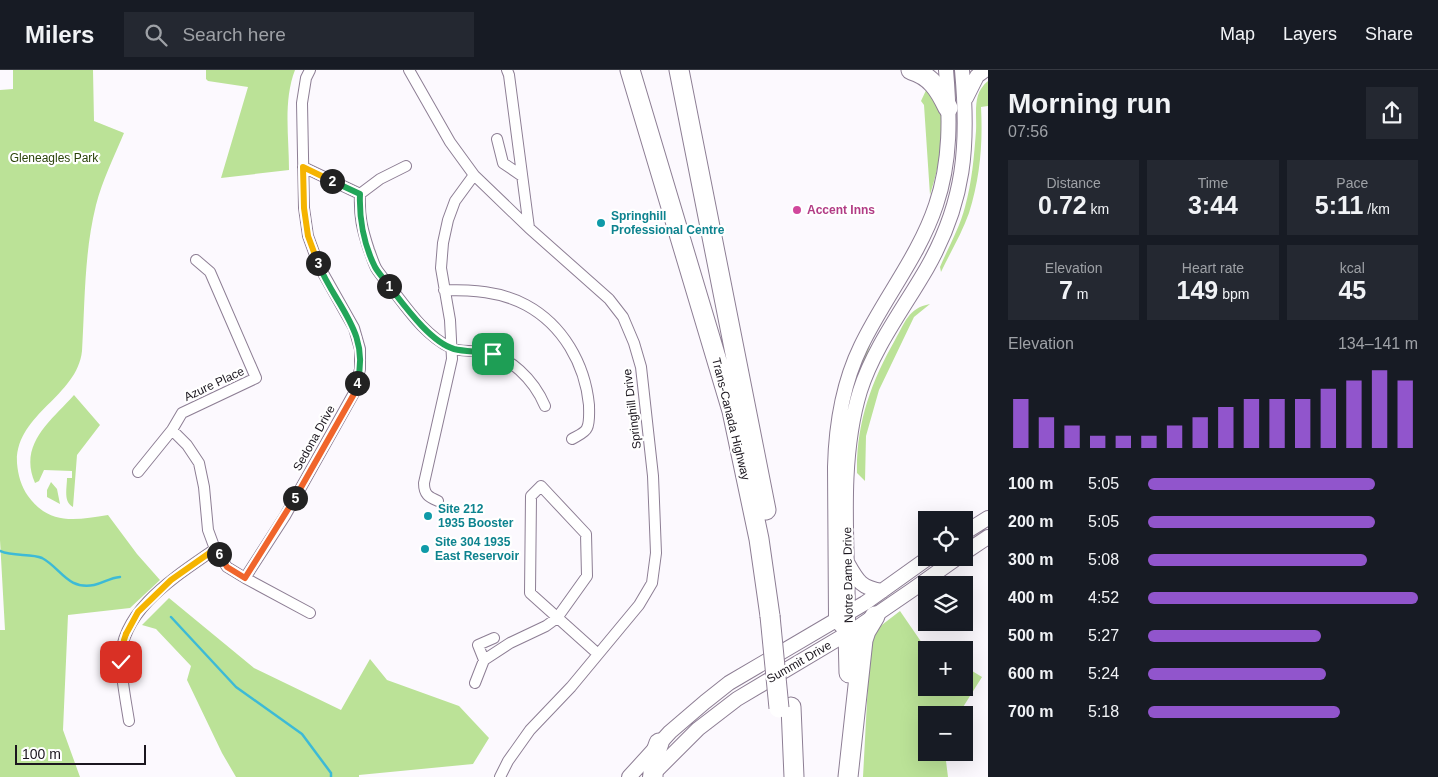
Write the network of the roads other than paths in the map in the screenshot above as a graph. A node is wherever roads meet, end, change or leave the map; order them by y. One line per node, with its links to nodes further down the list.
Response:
1 (310, 70): 13 (street, Sedona Drive)
2 (409, 70): 14 (street, Springhill Drive)
3 (507, 70): 15 (street)
4 (630, 70): 37 (highway, Trans-Canada Highway)
5 (679, 70): 37 (highway, Trans-Canada Highway)
6 (911, 70): 10 (highway)
7 (946, 70): 10 (main road, Notre Dame Drive)
8 (962, 70): 10 (main road, Notre Dame Drive)
9 (985, 70): 10 (main road)
10 (957, 104): 31 (main road, Notre Dame Drive); 40 (main road, Notre Dame Drive)
11 (497, 139): 15 (street)
12 (406, 166): 16 (street)
13 (303, 167): 16 (street); 34 (street, Sedona Drive)
14 (474, 175): 17 (street, Springhill Drive); 19 (street)
15 (522, 176): 17 (street)
16 (360, 194): 20 (street)
17 (529, 228): 42 (street, Springhill Drive)
18 (196, 260): 22 (street, Azure Place)
19 (444, 290): 20 (street); 23 (street)
20 (453, 349): 21 (street); 25 (street)
21 (545, 406)
22 (172, 430): 24 (street, Azure Place); 30 (street)
23 (572, 439)
24 (138, 472)
25 (438, 501)
26 (988, 518): 27 (main road)
27 (973, 527)
28 (988, 537): 29 (main road)
29 (973, 547)
30 (215, 549): 34 (street); 46 (street)
31 (848, 564): 35 (main road); 40 (main road, Notre Dame Drive)
32 (918, 565): 35 (main road, Summit Drive)
33 (946, 566): 38 (main road, Summit Drive)
34 (245, 578): 36 (street)
35 (882, 591): 40 (main road, Summit Drive)
36 (310, 613)
37 (777, 615): 45 (highway, Trans-Canada Highway, bridge)
38 (875, 616): 40 (main road, Summit Drive); 48 (highway)
39 (557, 618): 39 (street); 42 (street); 43 (street)
40 (844, 622): 47 (main road, Summit Drive); 48 (highway); 49 (main road, Summit Drive)
41 (494, 638): 43 (street)
42 (598, 654): 50 (street, Springhill Drive)
43 (484, 660): 44 (street)
44 (475, 682)
45 (785, 708): 52 (highway, Trans-Canada Highway); 53 (highway, Trans-Canada Highway)
46 (128, 721)
47 (659, 743): 49 (highway); 51 (main road, Summit Drive)
48 (848, 771)
49 (652, 776)
50 (500, 777)
51 (629, 777)
52 (781, 777)
53 (794, 777)

